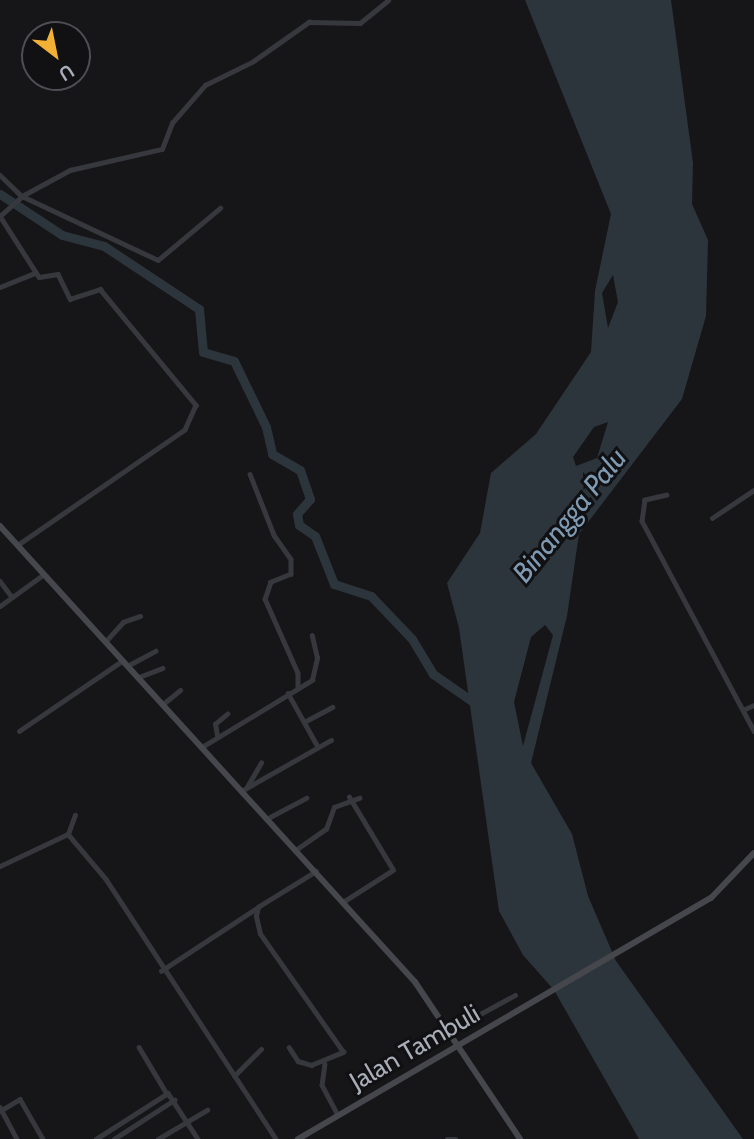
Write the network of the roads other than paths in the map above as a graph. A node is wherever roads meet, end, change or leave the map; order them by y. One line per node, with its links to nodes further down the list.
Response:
1 (388, 0): 3 (street)
2 (0, 175): 3 (street)
3 (20, 198): 4 (street); 5 (street)
4 (220, 208)
5 (0, 216): 6 (street)
6 (35, 273): 7 (street); 13 (street)
7 (0, 287)
8 (250, 474): 25 (street)
9 (754, 490): 11 (street)
10 (667, 495): 31 (street)
11 (712, 518)
12 (0, 526): 13 (main road)
13 (18, 545): 14 (main road)
14 (44, 574): 16 (street); 20 (main road)
15 (0, 581): 16 (street)
16 (12, 597): 17 (street)
17 (0, 606)
18 (140, 616): 20 (street)
19 (312, 636): 25 (street)
20 (106, 641): 22 (main road)
21 (155, 651): 22 (street)
22 (126, 663): 24 (main road); 34 (street)
23 (162, 668): 24 (street)
24 (139, 677): 28 (main road)
25 (298, 688): 27 (street)
26 (180, 690): 28 (street)
27 (288, 693): 33 (street); 36 (street)
28 (163, 704): 38 (main road)
29 (754, 705): 31 (street)
30 (332, 707): 33 (street)
31 (745, 709): 35 (street)
32 (227, 714): 36 (street)
33 (304, 722): 39 (street)
34 (19, 731)
35 (754, 731)
36 (217, 737): 38 (street)
37 (331, 740): 39 (street)
38 (202, 747): 41 (main road)
39 (318, 747): 41 (street)
40 (261, 763): 41 (street)
41 (245, 789): 46 (main road)
42 (349, 797): 44 (street); 48 (street); 52 (street)
43 (306, 798): 46 (street)
44 (359, 798)
45 (75, 815): 47 (street)
46 (270, 817): 48 (main road)
47 (68, 834): 50 (street); 54 (street)
48 (297, 849): 51 (main road)
49 (754, 853): 57 (main road, Jalan Tambuli)
50 (0, 866)
51 (317, 871): 52 (main road); 53 (street)
52 (344, 902): 56 (main road)
53 (258, 907): 54 (street); 61 (street)
54 (162, 971): 62 (street)
55 (515, 995): 56 (street)
56 (449, 1031): 57 (main road)
57 (458, 1045): 67 (main road, Jalan Tambuli); 79 (main road)
58 (139, 1047): 63 (street)
59 (289, 1047): 61 (street)
60 (261, 1049): 62 (street)
61 (325, 1064): 67 (street)
62 (234, 1076): 75 (street)
63 (167, 1094): 64 (street); 72 (street)
64 (174, 1100): 68 (street); 69 (street)
65 (1, 1110): 70 (street); 71 (street)
66 (207, 1110): 68 (street)
67 (338, 1115): 76 (main road, Jalan Tambuli)
68 (188, 1122): 73 (street); 74 (street)
69 (117, 1138)
70 (17, 1139)
71 (43, 1139)
72 (96, 1139)
73 (158, 1139)
74 (198, 1139)
75 (275, 1139)
76 (298, 1139)
77 (447, 1139): 78 (street)
78 (456, 1139)
79 (520, 1139)

